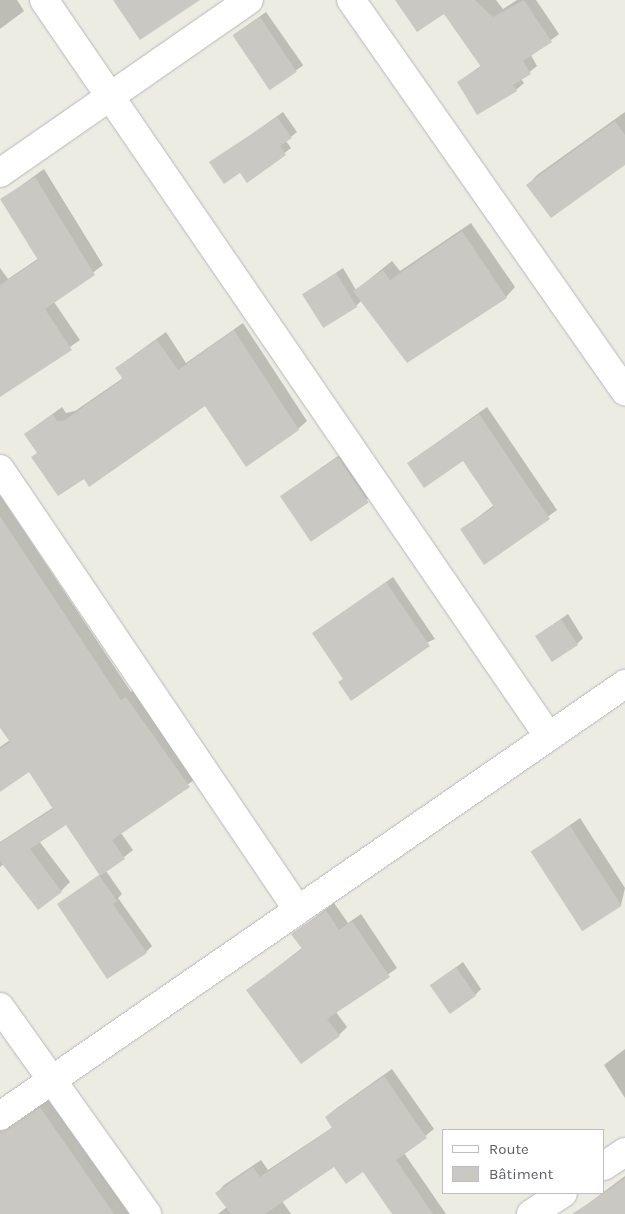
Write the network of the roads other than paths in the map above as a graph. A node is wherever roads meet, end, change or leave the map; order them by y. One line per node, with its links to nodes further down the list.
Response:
1 (44, 0): 4 (street)
2 (249, 0): 4 (street)
3 (351, 0): 6 (street)
4 (110, 96): 5 (street); 9 (street)
5 (0, 173)
6 (625, 392)
7 (0, 469): 10 (street)
8 (625, 684): 9 (street)
9 (549, 737): 10 (street)
10 (298, 910): 12 (street)
11 (0, 1007): 12 (street)
12 (51, 1081): 13 (street); 17 (street)
13 (0, 1116)
14 (625, 1152): 15 (street)
15 (605, 1165)
16 (561, 1194): 18 (street)
17 (147, 1214)
18 (531, 1214)

